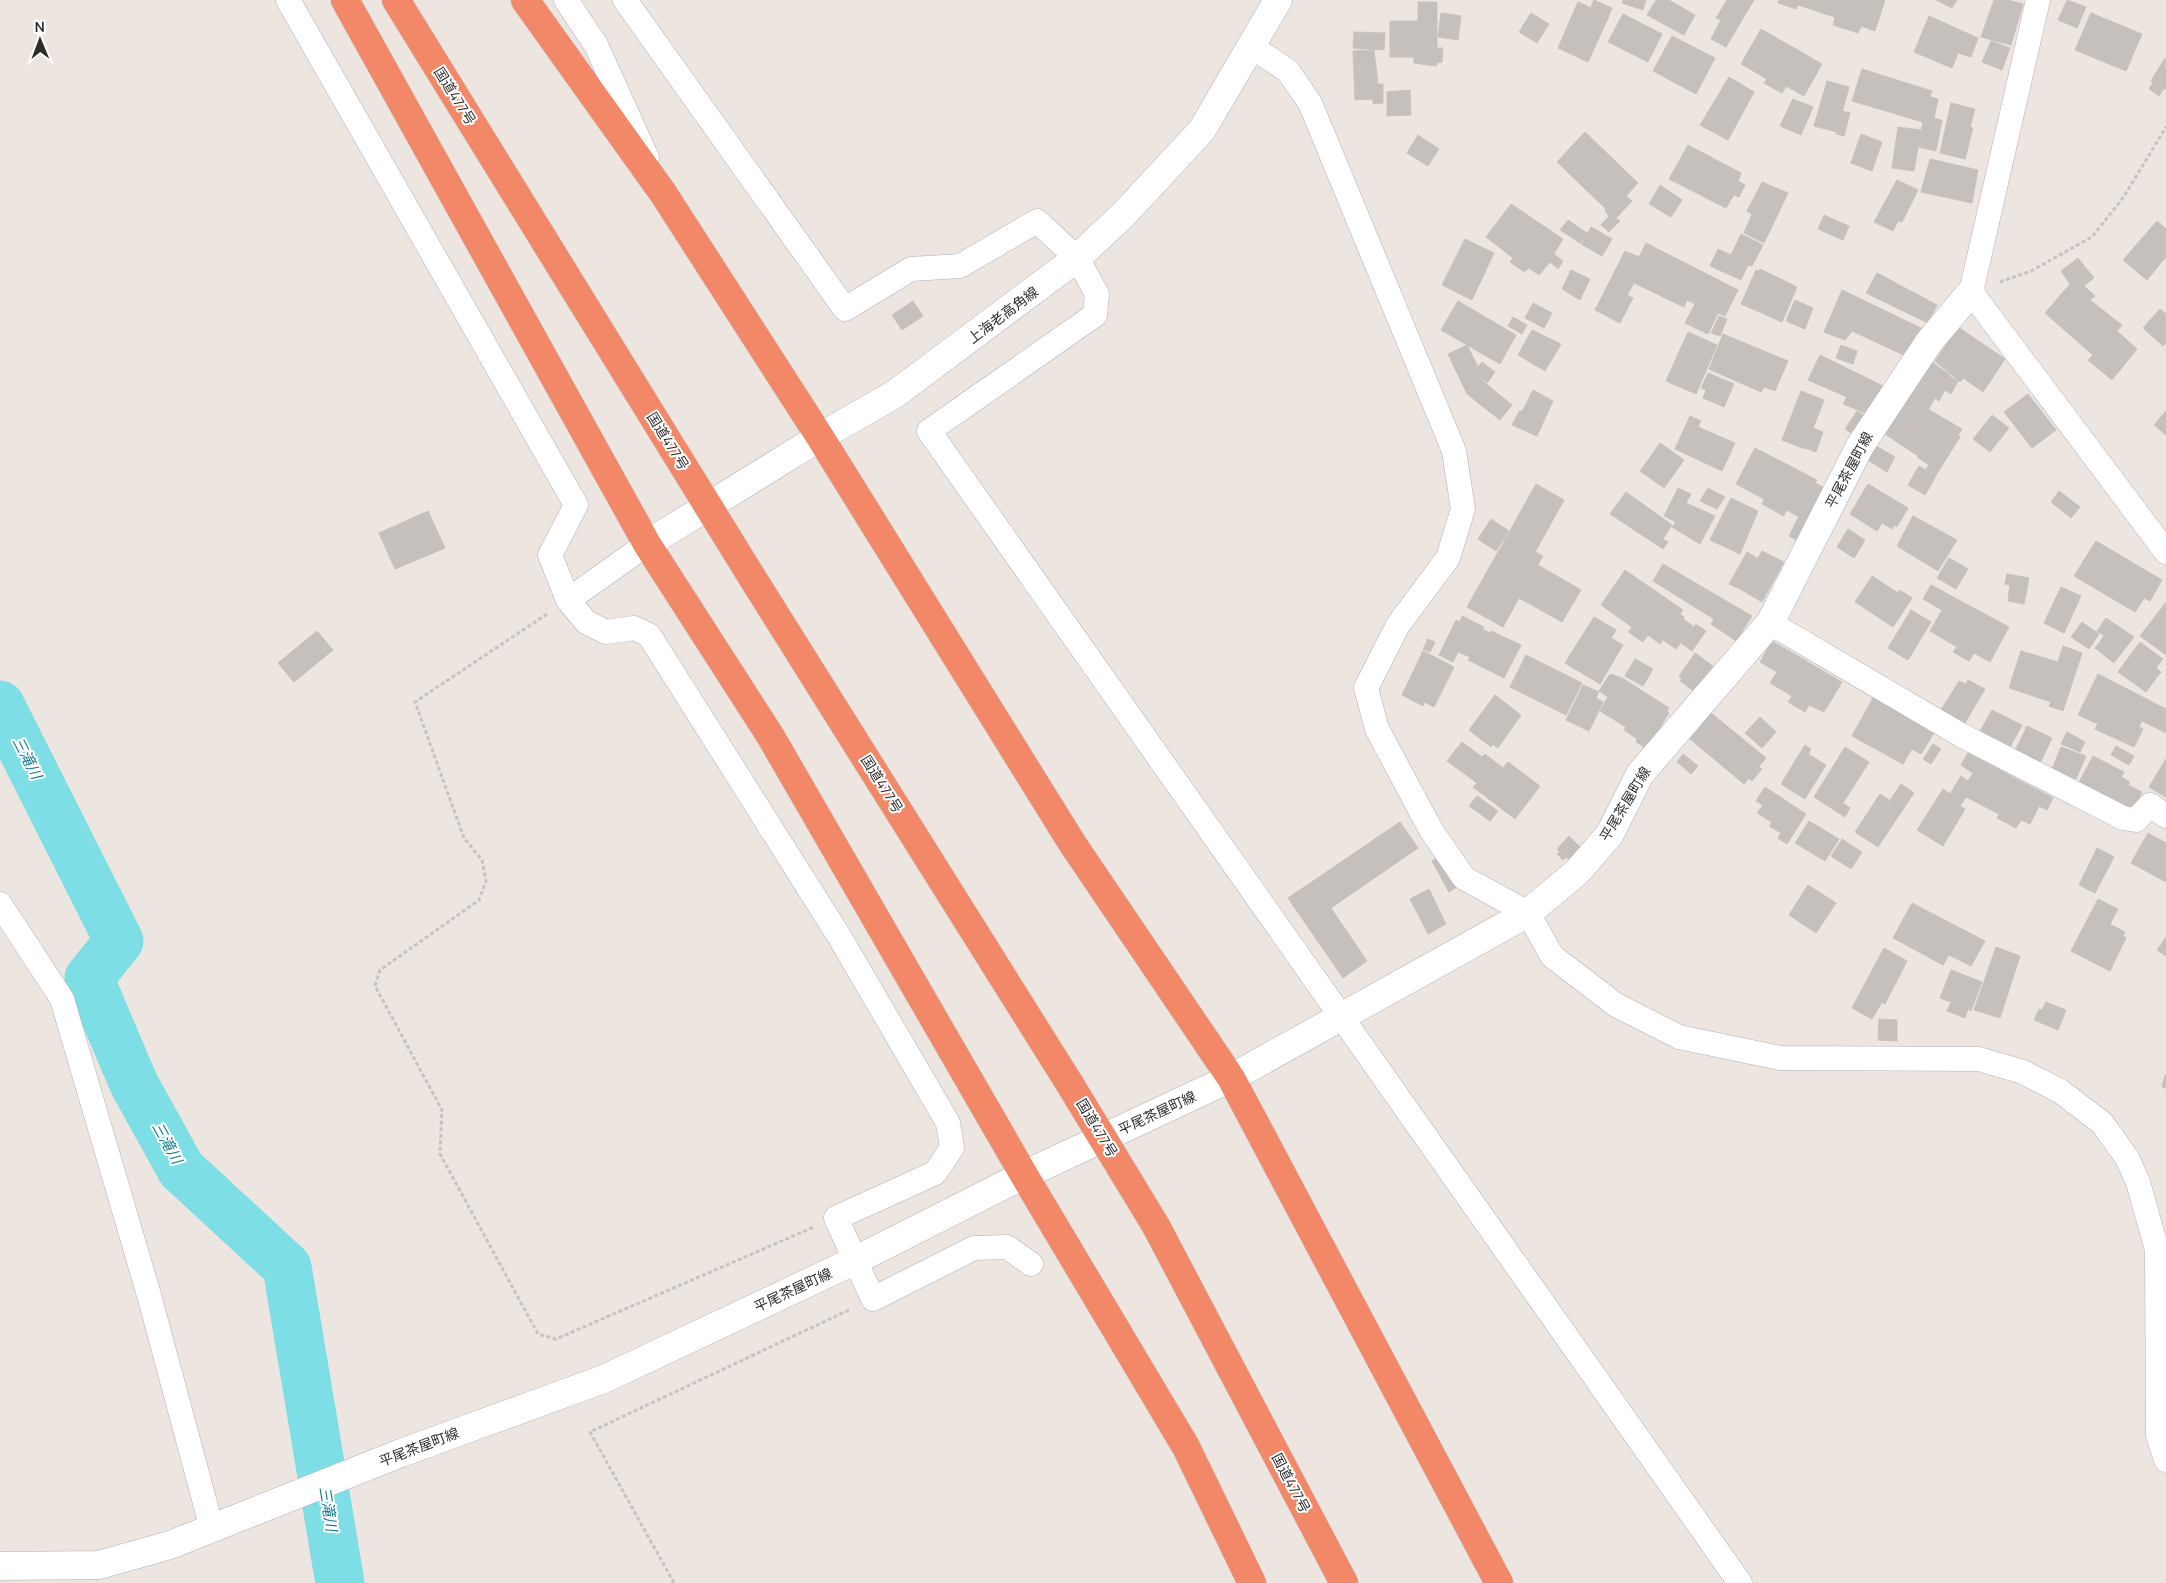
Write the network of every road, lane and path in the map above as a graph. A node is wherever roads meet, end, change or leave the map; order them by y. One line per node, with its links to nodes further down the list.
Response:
1 (288, 0): 17 (street)
2 (345, 0): 15 (highway)
3 (396, 0): 34 (highway, 国道477号, bridge)
4 (525, 0): 11 (highway)
5 (566, 0): 11 (street)
6 (625, 0): 12 (street)
7 (1278, 0): 9 (main road, 上海老高角線)
8 (2038, 0): 13 (street)
9 (1251, 46): 12 (main road, 上海老高角線); 21 (street)
10 (2166, 127): 13 (path)
11 (663, 193): 14 (highway)
12 (1077, 258): 14 (main road, 上海老高角線); 22 (street)
13 (1971, 292): 16 (street); 18 (main road, 平尾茶屋町線)
14 (820, 437): 15 (main road, 上海老高角線); 23 (highway)
15 (647, 544): 17 (street); 24 (highway)
16 (2166, 552)
17 (568, 600): 25 (street); 25 (path)
18 (1770, 622): 19 (street); 21 (main road, 平尾茶屋町線)
19 (2166, 816)
20 (0, 904): 30 (street)
21 (1528, 914): 22 (main road, 平尾茶屋町線); 29 (street)
22 (1343, 1017): 23 (main road, 平尾茶屋町線); 36 (street)
23 (1231, 1078): 24 (main road, 平尾茶屋町線); 35 (highway)
24 (1024, 1175): 26 (main road, 平尾茶屋町線); 33 (highway)
25 (836, 1218): 26 (street)
26 (854, 1261): 28 (street); 30 (main road, 平尾茶屋町線)
27 (1031, 1264): 28 (street)
28 (873, 1298): 32 (path)
29 (2166, 1460)
30 (223, 1525): 31 (main road, 平尾茶屋町線)
31 (0, 1566)
32 (674, 1583)
33 (1252, 1583)
34 (1344, 1583)
35 (1499, 1583)
36 (1740, 1583)

